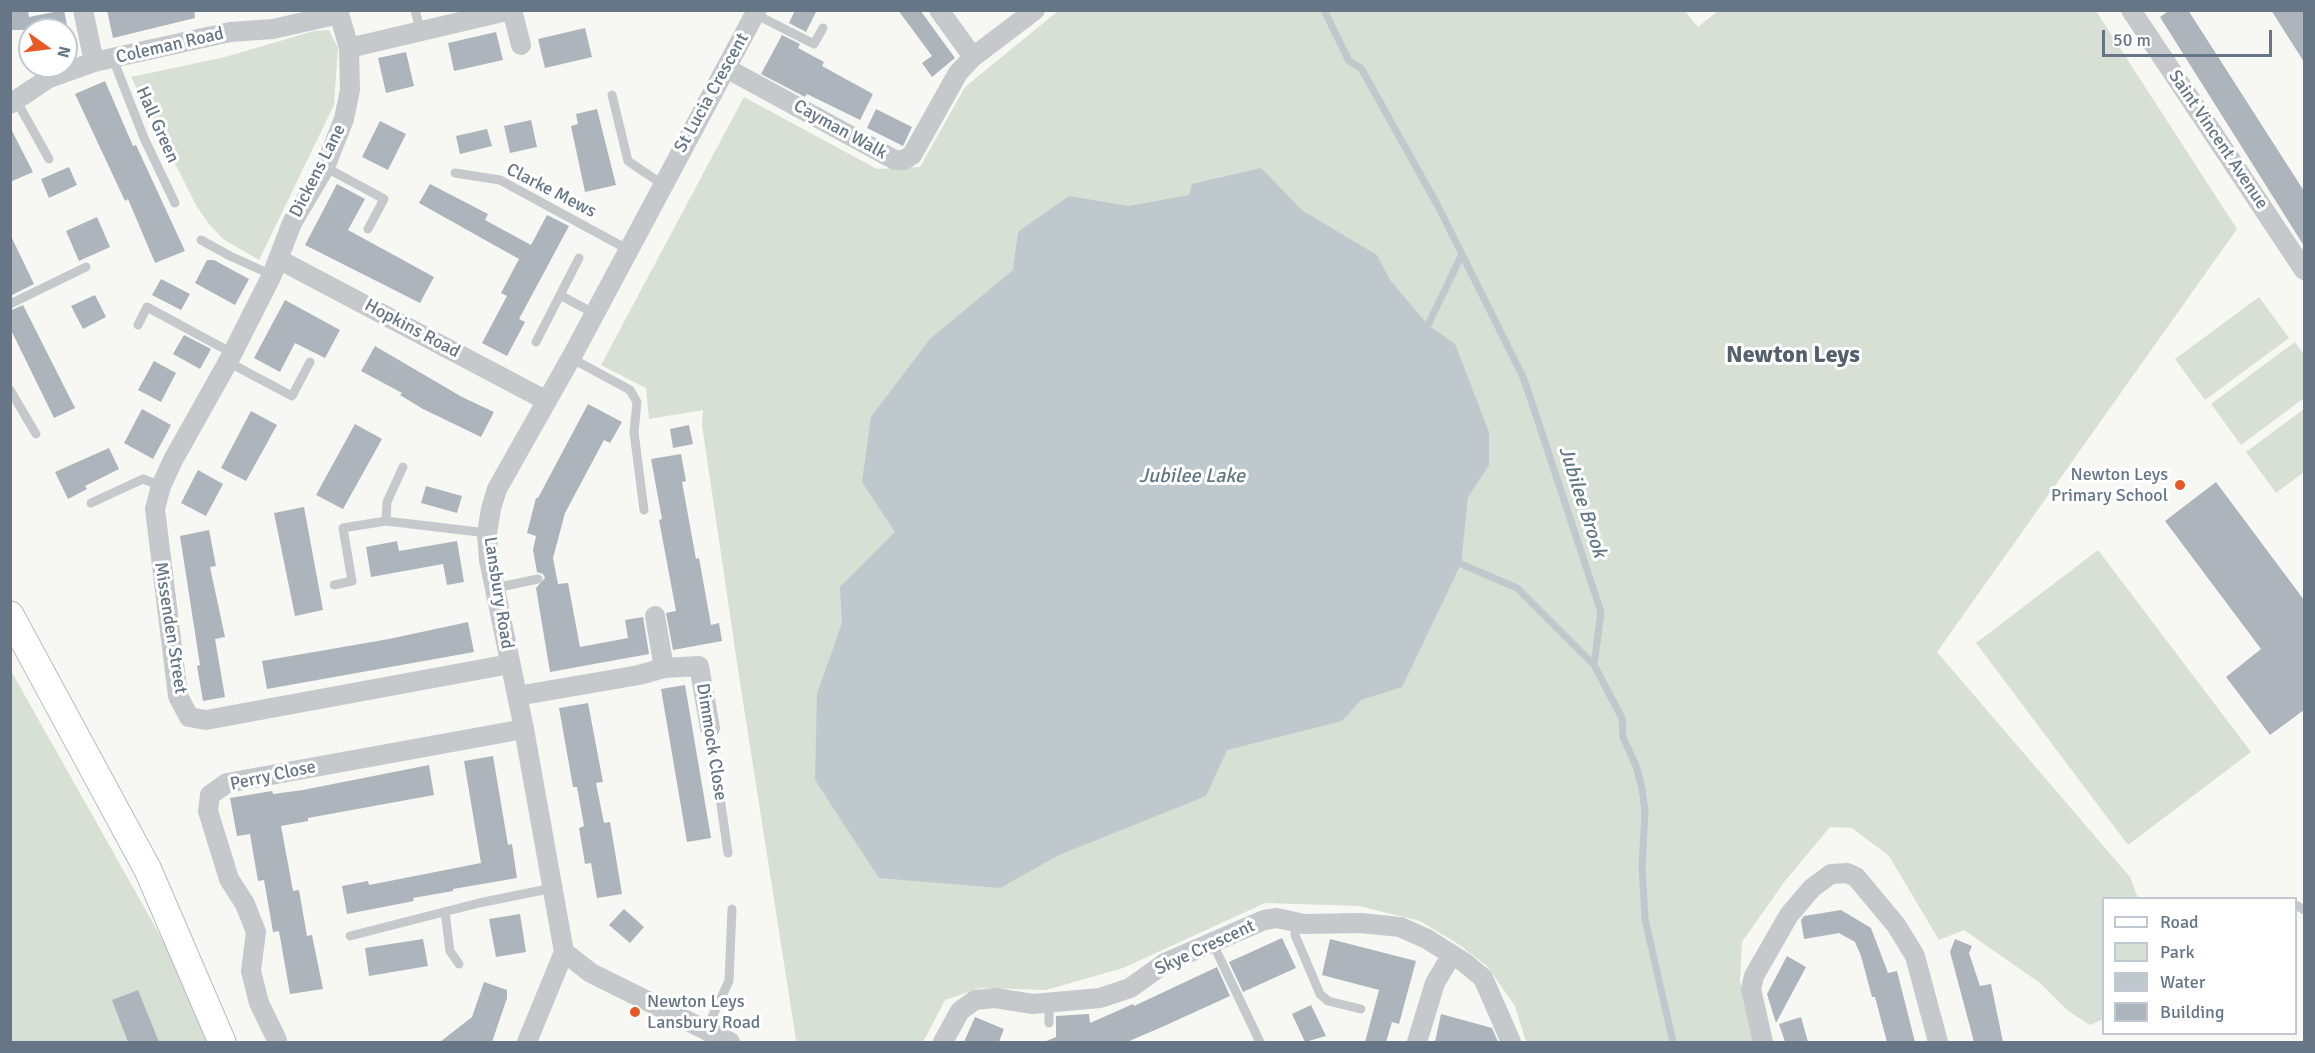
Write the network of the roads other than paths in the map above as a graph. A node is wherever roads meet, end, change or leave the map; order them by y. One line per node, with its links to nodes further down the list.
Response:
1 (83, 10): 14 (street)
2 (415, 10): 10 (lane)
3 (511, 10): 10 (street); 11 (street)
4 (1035, 10): 13 (street, Cayman Walk)
5 (2131, 10): 29 (street, Saint Vincent Avenue)
6 (338, 12): 12 (street, Dickens Lane); 14 (street, Coleman Road)
7 (756, 12): 9 (lane); 15 (street, St Lucia Crescent)
8 (945, 13): 13 (street)
9 (823, 28)
10 (421, 33): 12 (street)
11 (521, 45)
12 (349, 48): 19 (street, Dickens Lane)
13 (973, 57): 15 (street, Cayman Walk)
14 (104, 61): 17 (street, Coleman Road); 22 (lane, Hall Green)
15 (726, 68): 21 (street, St Lucia Crescent)
16 (612, 95): 21 (lane)
17 (13, 102): 18 (lane)
18 (49, 159)
19 (324, 166): 23 (lane); 28 (street, Dickens Lane)
20 (455, 173): 25 (lane, Clarke Mews)
21 (665, 180): 25 (street, Lansbury Road)
22 (175, 203)
23 (368, 229)
24 (201, 240): 28 (lane)
25 (627, 249): 32 (street, Lansbury Road)
26 (579, 258): 30 (lane)
27 (86, 267): 31 (lane)
28 (275, 267): 35 (street, Missenden Street); 39 (street, Hopkins Road)
29 (2304, 270)
30 (560, 295): 32 (lane); 34 (lane)
31 (10, 304)
32 (595, 314): 36 (street, Lansbury Road)
33 (138, 325): 35 (lane)
34 (537, 342)
35 (230, 357): 37 (lane); 42 (street, Missenden Street)
36 (571, 358): 39 (street, Lansbury Road); 44 (lane)
37 (310, 362)
38 (10, 390): 40 (lane)
39 (547, 401): 46 (street, Lansbury Road)
40 (36, 434)
41 (403, 467): 45 (lane)
42 (161, 486): 43 (lane); 52 (street, Missenden Street)
43 (91, 503)
44 (644, 510)
45 (386, 521): 46 (lane); 48 (lane)
46 (487, 533): 49 (street, Lansbury Road)
47 (538, 579): 49 (lane)
48 (334, 585)
49 (495, 588): 52 (street, Lansbury Road)
50 (10, 615): 72 (street)
51 (655, 616): 53 (street)
52 (510, 664): 54 (street, Lansbury Road)
53 (664, 668): 54 (street, Dimmock Close); 55 (street, Dimmock Close)
54 (517, 696): 56 (street, Lansbury Road)
55 (710, 728): 57 (lane, Dimmock Close)
56 (524, 729): 58 (street, Lansbury Road); 71 (street, Perry Close)
57 (728, 853)
58 (553, 888): 60 (lane); 64 (street, Lansbury Road)
59 (732, 909): 70 (lane)
60 (445, 912): 62 (lane); 66 (lane)
61 (1297, 922): 63 (street, Skye Crescent); 65 (street, Skye Crescent); 68 (lane)
62 (350, 936)
63 (1212, 942): 67 (street, Skye Crescent); 76 (lane)
64 (564, 952): 70 (street); 73 (street)
65 (1451, 956): 77 (street); 78 (street, Skye Crescent)
66 (459, 964)
67 (1049, 1002): 69 (lane); 75 (street, Skye Crescent)
68 (1361, 1009)
69 (1049, 1023)
70 (706, 1030): 74 (street)
71 (277, 1040)
72 (222, 1042)
73 (527, 1042)
74 (730, 1042)
75 (943, 1042)
76 (1260, 1042)
77 (1417, 1042)
78 (1510, 1042)
79 (1763, 1042): 80 (street)
80 (1938, 1042)

